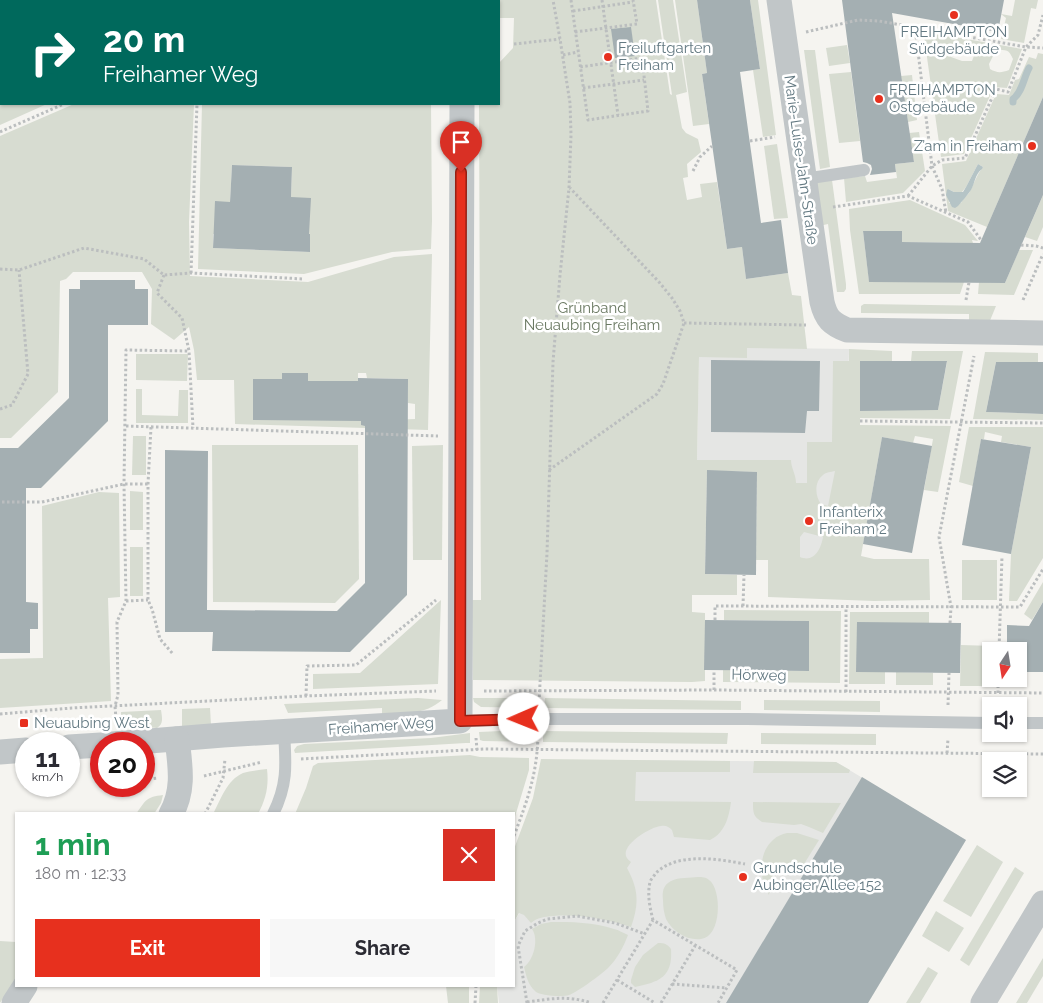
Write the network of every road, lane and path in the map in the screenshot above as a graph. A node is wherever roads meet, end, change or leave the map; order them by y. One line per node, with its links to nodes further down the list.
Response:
1 (553, 0): 13 (path)
2 (571, 0): 7 (path)
3 (602, 0): 6 (path)
4 (779, 0): 12 (street, Marie-Luise-Jahn-Straße)
5 (633, 1): 6 (path); 10 (path)
6 (604, 6): 7 (path); 10 (path)
7 (573, 11): 11 (path)
8 (1043, 15): 15 (path)
9 (915, 27): 12 (path); 15 (path); 32 (path)
10 (607, 28): 11 (path); 19 (path)
11 (575, 32): 17 (path)
12 (784, 37): 35 (street, Marie-Luise-Jahn-Straße)
13 (560, 39): 14 (path); 18 (path)
14 (514, 44)
15 (1026, 46): 16 (path); 32 (path)
16 (1043, 48)
17 (578, 52): 18 (path); 20 (path)
18 (563, 54): 36 (path)
19 (611, 62): 20 (path); 21 (path); 22 (path)
20 (580, 67): 23 (path)
21 (644, 80): 22 (path); 27 (path)
22 (614, 84): 23 (path); 27 (path)
23 (583, 88): 27 (path)
24 (62, 105): 28 (path)
25 (197, 105): 46 (path)
26 (462, 105): 97 (street)
27 (618, 115)
28 (0, 132)
29 (783, 136): 30 (path)
30 (750, 141)
31 (712, 146): 34 (path)
32 (932, 166): 37 (path); 39 (path)
33 (864, 170): 35 (lane)
34 (693, 171)
35 (804, 178): 38 (street, Marie-Luise-Jahn-Straße)
36 (569, 188): 53 (path); 65 (path)
37 (908, 196): 38 (path); 39 (path)
38 (808, 211): 52 (street, Marie-Luise-Jahn-Straße)
39 (946, 213): 40 (path)
40 (981, 240)
41 (1021, 245): 42 (path)
42 (1043, 248)
43 (1043, 254): 51 (path)
44 (0, 269): 45 (path)
45 (19, 270): 47 (path); 57 (path)
46 (191, 273): 47 (path); 48 (path)
47 (164, 275): 56 (path)
48 (304, 279)
49 (969, 282): 50 (path)
50 (966, 300)
51 (1023, 300)
52 (820, 322): 53 (path); 54 (street)
53 (684, 323): 65 (path)
54 (1043, 333)
55 (976, 348): 59 (path)
56 (190, 351): 61 (path); 63 (path)
57 (0, 409)
58 (860, 421): 59 (path)
59 (960, 423): 60 (path); 77 (path)
60 (1043, 423)
61 (126, 426): 62 (path); 66 (path)
62 (151, 427): 63 (path); 67 (path)
63 (193, 428): 64 (path)
64 (447, 436)
65 (549, 470): 86 (path)
66 (124, 484): 67 (path); 68 (path); 74 (path)
67 (148, 484): 73 (path)
68 (2, 502)
69 (1002, 556): 78 (path)
70 (1043, 569): 78 (path)
71 (744, 575): 75 (path)
72 (440, 597): 94 (path)
73 (148, 600): 74 (path); 82 (path)
74 (126, 601): 95 (path)
75 (743, 606): 76 (path); 79 (path)
76 (846, 606): 77 (path); 90 (path)
77 (951, 607): 78 (path); 80 (path)
78 (1000, 607): 81 (path)
79 (715, 620)
80 (950, 623)
81 (999, 642)
82 (174, 654)
83 (714, 670): 87 (path)
84 (949, 673): 91 (path)
85 (998, 688): 92 (path)
86 (540, 690): 87 (path, Hörweg); 89 (path, Hörweg)
87 (714, 690): 90 (path, Hörweg)
88 (444, 691): 94 (path)
89 (484, 691)
90 (846, 692): 91 (path, Hörweg)
91 (948, 692): 92 (path, Hörweg)
92 (998, 693): 93 (path, Hörweg)
93 (1043, 693)
94 (306, 696): 95 (path)
95 (115, 706): 96 (path); 101 (path)
96 (0, 714)
97 (460, 721): 98 (lane); 102 (street, Freihamer Weg)
98 (982, 722)
99 (1027, 723): 100 (lane)
100 (1043, 723)
101 (117, 732)
102 (284, 732): 103 (street, Freihamer Weg); 118 (lane)
103 (177, 738): 104 (street, Freihamer Weg); 116 (street)
104 (155, 740)
105 (538, 750): 108 (path); 110 (path, Freihamer Weg); 119 (path)
106 (15, 751): 107 (street)
107 (0, 752)
108 (1043, 754)
109 (224, 755): 112 (path)
110 (298, 760)
111 (262, 762): 112 (path)
112 (224, 772): 113 (path); 117 (path)
113 (204, 776)
114 (155, 778): 115 (path)
115 (158, 778)
116 (172, 812)
117 (206, 812)
118 (274, 812)
119 (515, 833)
120 (745, 864): 122 (path)
121 (1043, 903): 138 (street)
122 (653, 920): 123 (path); 124 (path)
123 (645, 934): 125 (path); 130 (path)
124 (695, 946): 126 (path); 129 (path)
125 (617, 980): 134 (path); 135 (path)
126 (672, 984): 129 (path); 136 (path)
127 (24, 987): 131 (street)
128 (476, 987): 132 (path)
129 (726, 988): 137 (path)
130 (527, 1002): 133 (path)
131 (14, 1003)
132 (475, 1003)
133 (591, 1003)
134 (603, 1003)
135 (655, 1003)
136 (661, 1003)
137 (718, 1003)
138 (983, 1003)

